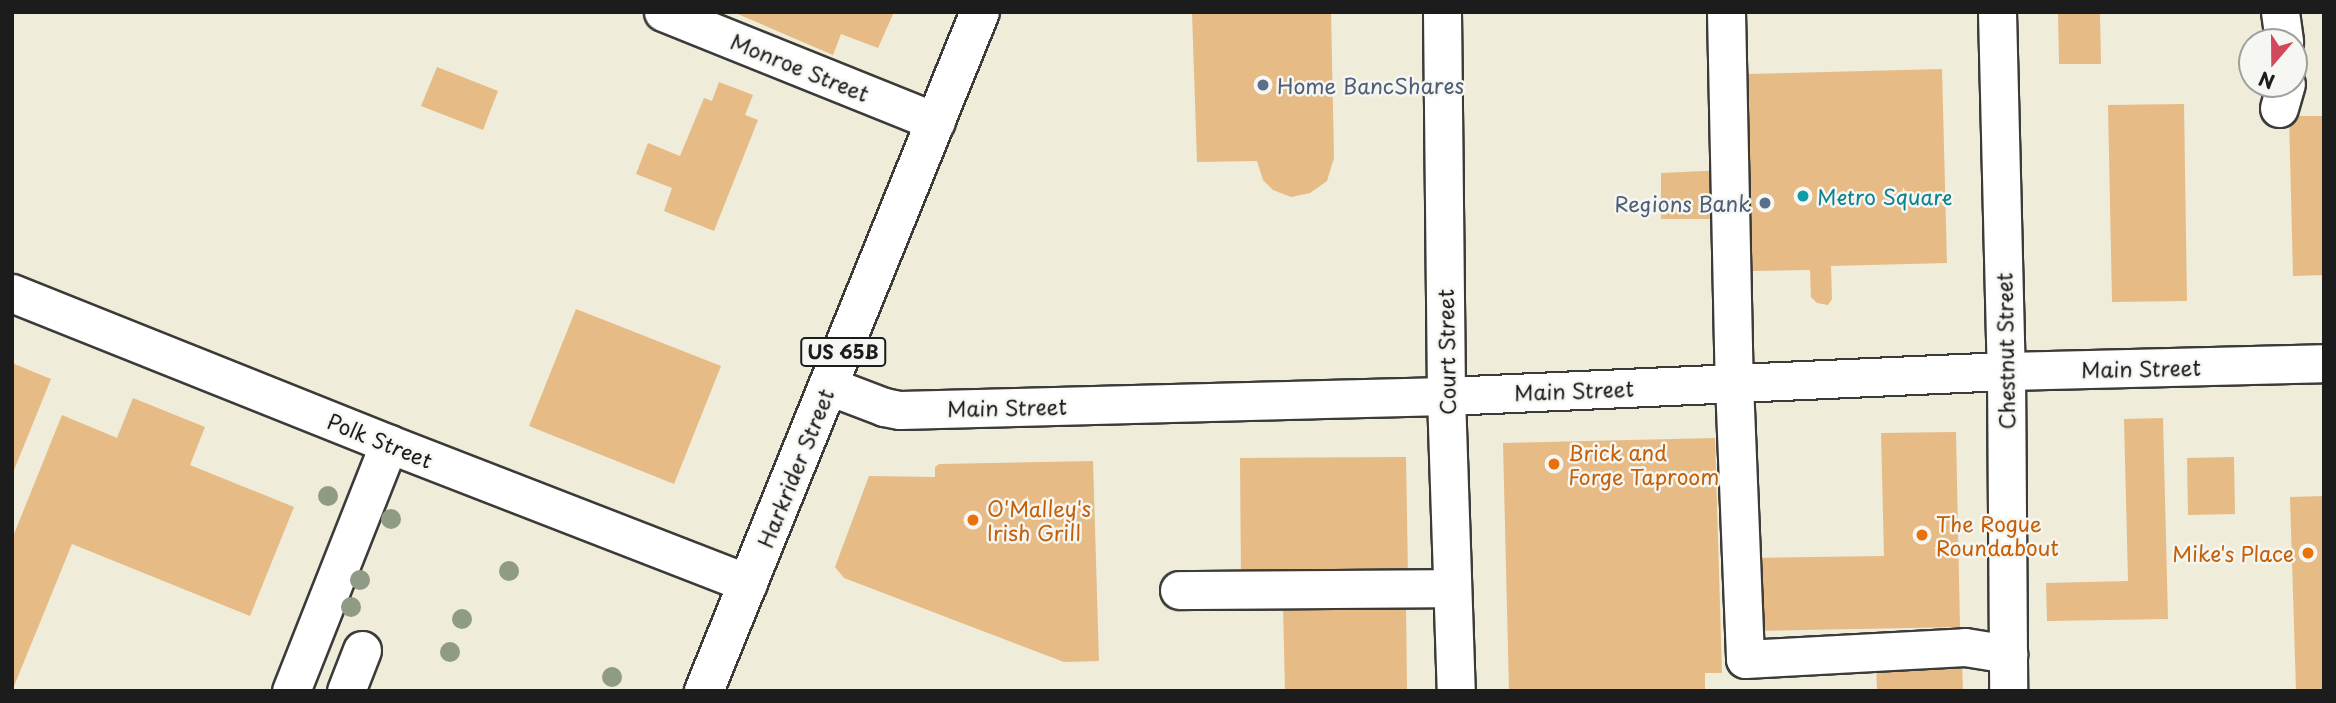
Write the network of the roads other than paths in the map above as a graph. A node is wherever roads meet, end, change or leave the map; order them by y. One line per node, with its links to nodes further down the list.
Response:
1 (663, 12): 6 (street, Monroe Street)
2 (980, 12): 6 (main road, Harkrider Street / US 65B)
3 (1442, 12): 12 (street, Court Street)
4 (1726, 12): 10 (street)
5 (1997, 12): 9 (street, Chestnut Street)
6 (936, 122): 11 (main road, Harkrider Street / US 65B)
7 (12, 293): 13 (street, Polk Street)
8 (2324, 363): 9 (street, Main Street)
9 (2006, 371): 10 (street, Main Street); 18 (street, Chestnut Street)
10 (1734, 383): 12 (street, Main Street); 18 (street)
11 (829, 386): 12 (street, Main Street); 14 (main road, Harkrider Street / US 65B)
12 (1447, 396): 15 (street, Court Street)
13 (389, 444): 14 (street, Polk Street); 19 (street)
14 (748, 583): 21 (main road, Harkrider Street / US 65B)
15 (1452, 588): 16 (street); 22 (street, Court Street)
16 (1179, 590)
17 (362, 650): 20 (street)
18 (2008, 654): 23 (street, Chestnut Street)
19 (291, 691)
20 (346, 691)
21 (704, 691)
22 (1455, 691)
23 (2008, 691)

